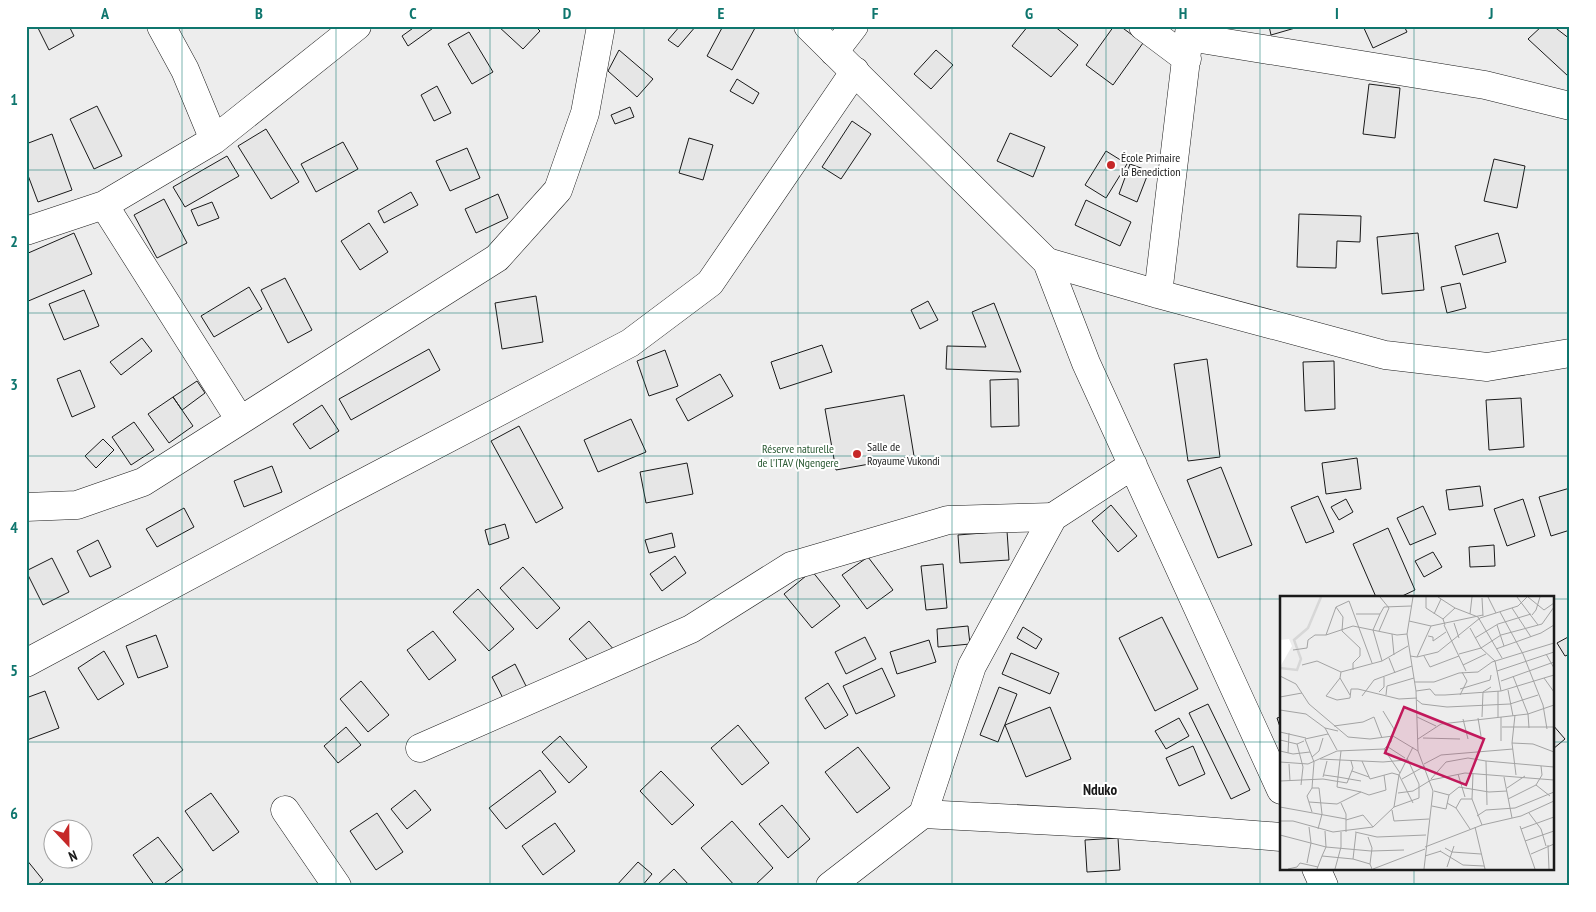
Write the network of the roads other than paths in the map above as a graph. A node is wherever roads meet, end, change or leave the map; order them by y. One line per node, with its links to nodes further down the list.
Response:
1 (161, 26): 11 (street)
2 (357, 26): 11 (street)
3 (601, 26): 17 (street)
4 (808, 26): 8 (street)
5 (854, 26): 8 (street)
6 (1143, 26): 7 (street)
7 (1189, 41): 10 (street); 15 (street)
8 (834, 52): 9 (street)
9 (855, 71): 14 (street); 21 (street)
10 (1570, 106)
11 (214, 140): 12 (street)
12 (104, 205): 13 (street); 17 (street)
13 (26, 231)
14 (1047, 262): 15 (street); 18 (street)
15 (1158, 294): 16 (street)
16 (1570, 353)
17 (240, 420): 19 (street)
18 (1133, 464): 20 (street); 23 (street)
19 (26, 507)
20 (1053, 518): 22 (street); 25 (street)
21 (26, 663)
22 (420, 748)
23 (1280, 788)
24 (285, 810): 28 (street)
25 (923, 814): 26 (street); 29 (street)
26 (1280, 837)
27 (1317, 870): 30 (street)
28 (337, 886)
29 (830, 886)
30 (1324, 886)

